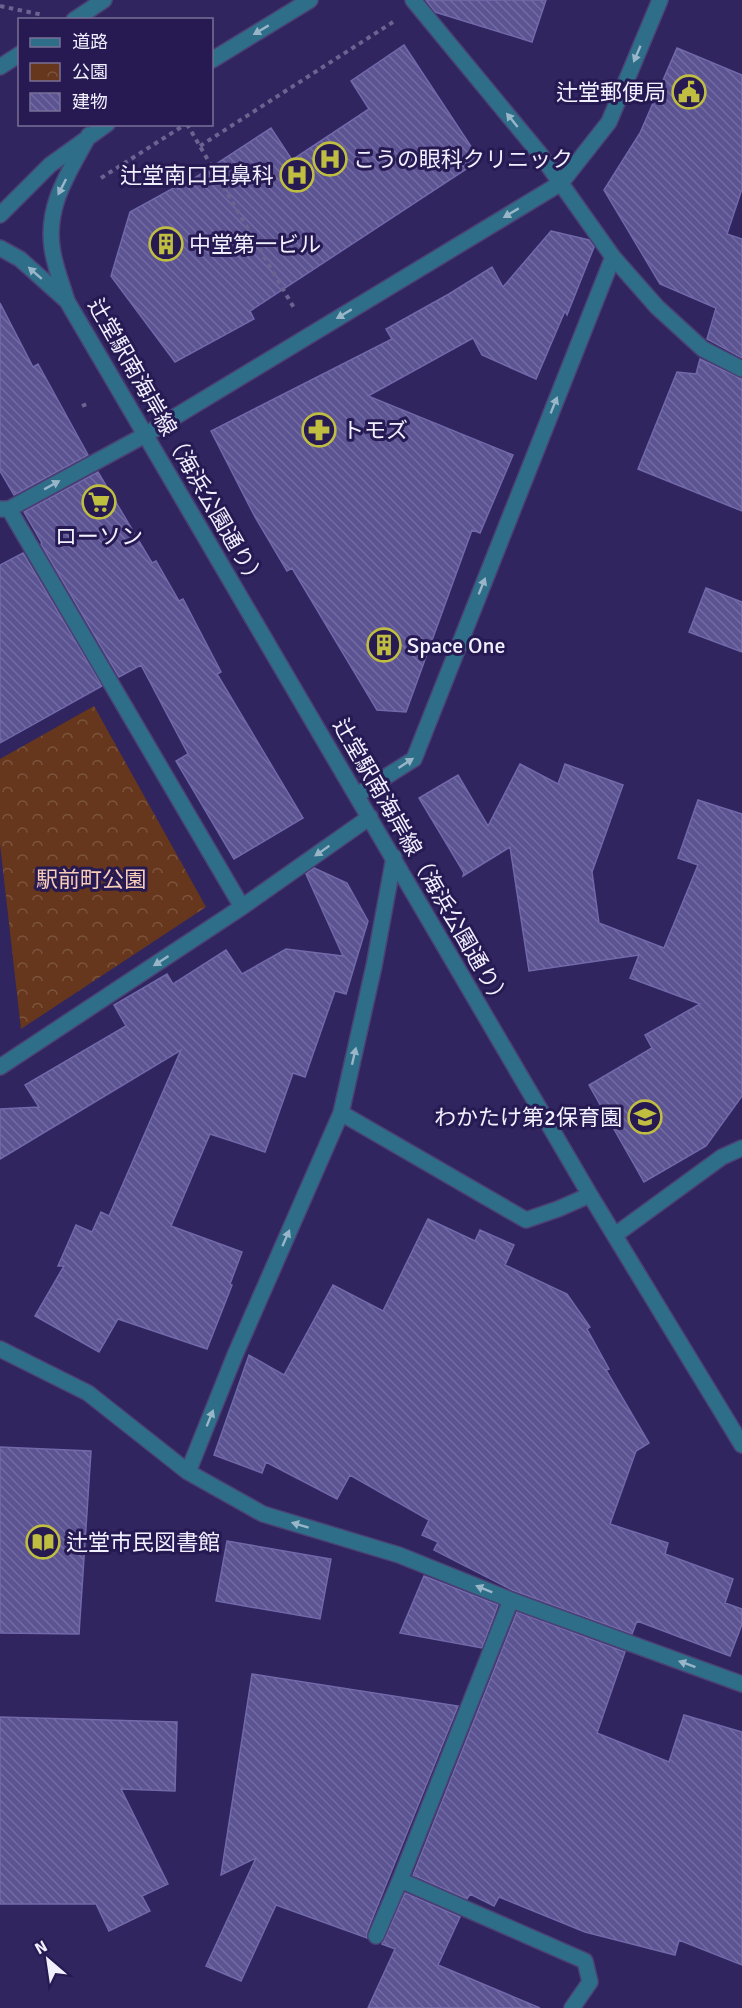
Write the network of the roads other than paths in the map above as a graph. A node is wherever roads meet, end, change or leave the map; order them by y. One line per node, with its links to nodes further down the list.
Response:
1 (104, 0): 5 (street)
2 (310, 0): 7 (street, one-way to 7)
3 (413, 0): 11 (street, one-way to 3)
4 (660, 0): 11 (street, one-way to 11)
5 (77, 18)
6 (18, 55): 8 (street)
7 (213, 59)
8 (0, 67)
9 (104, 126): 10 (street)
10 (89, 135): 12 (street); 15 (street, one-way to 15)
11 (561, 183): 14 (street); 17 (street, one-way to 17)
12 (0, 214)
13 (0, 248): 15 (street, one-way to 13)
14 (613, 257): 16 (street); 19 (street, one-way to 14)
15 (67, 301): 17 (street, 辻堂駅南海岸線（海浜公園通り）)
16 (742, 369)
17 (145, 435): 18 (street, one-way to 17); 19 (street, 辻堂駅南海岸線（海浜公園通り）)
18 (4, 509): 22 (street)
19 (357, 795): 20 (street, 辻堂駅南海岸線（海浜公園通り）)
20 (370, 818): 21 (street, 辻堂駅南海岸線（海浜公園通り）); 22 (street, one-way to 22)
21 (394, 857): 24 (street, one-way to 21); 26 (street, 辻堂駅南海岸線（海浜公園通り）)
22 (242, 907): 23 (street, one-way to 23)
23 (0, 1067)
24 (341, 1113): 26 (street); 30 (street, one-way to 24)
25 (742, 1148): 27 (street)
26 (590, 1195): 27 (street, 辻堂駅南海岸線（海浜公園通り）)
27 (615, 1235): 29 (street, 辻堂駅南海岸線（海浜公園通り）)
28 (0, 1349): 30 (street)
29 (742, 1445)
30 (189, 1472): 31 (street, one-way to 30)
31 (511, 1600): 32 (street, one-way to 31); 33 (street)
32 (742, 1684)
33 (400, 1880): 34 (street); 35 (street)
34 (376, 1936)
35 (572, 2008)

